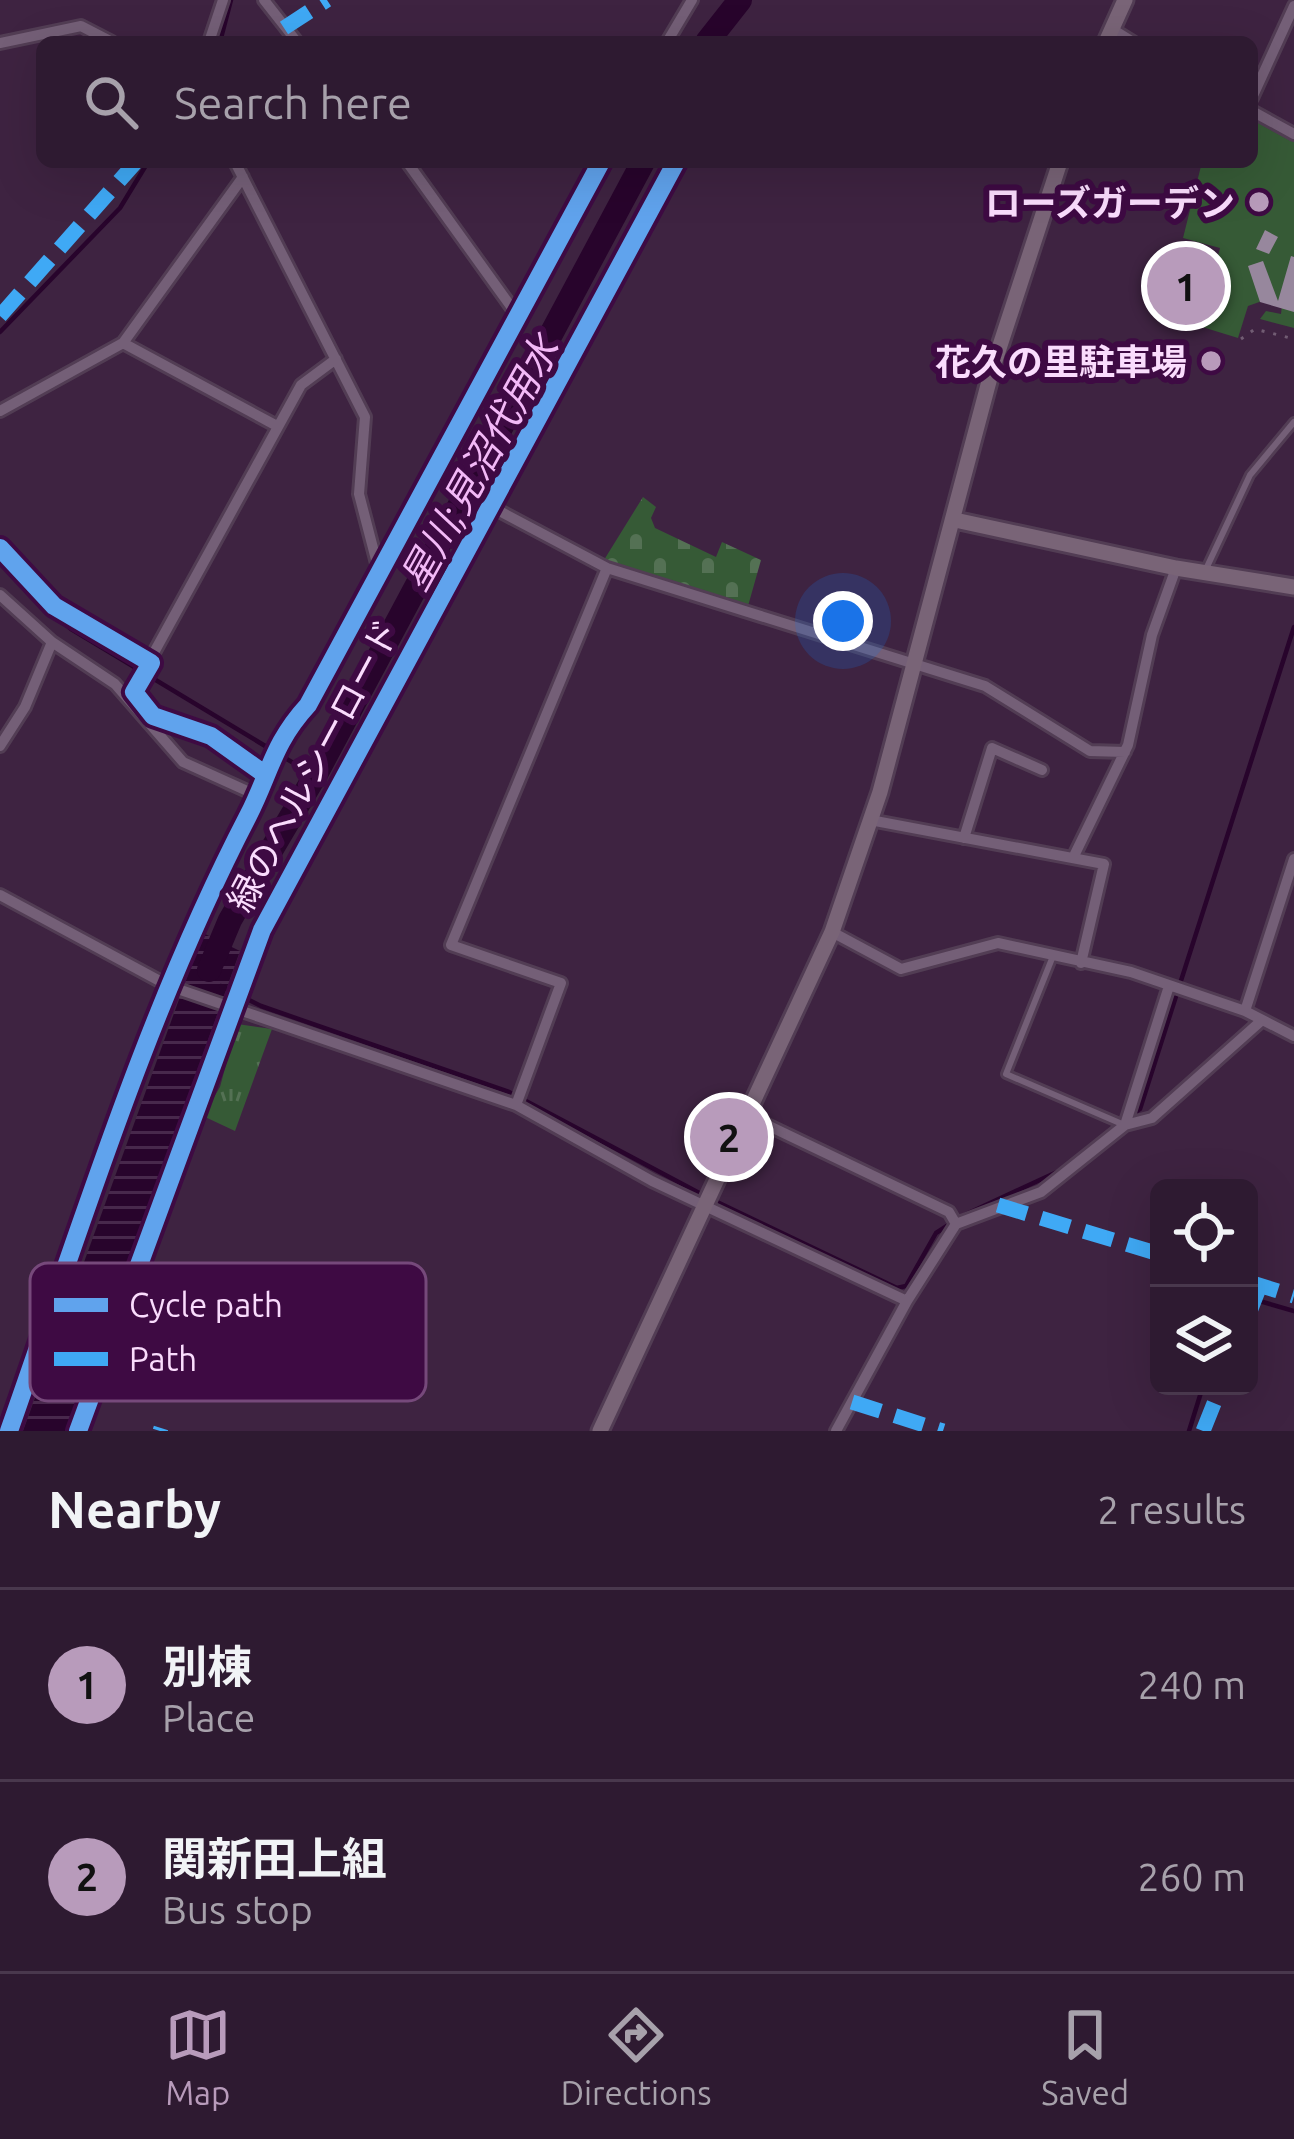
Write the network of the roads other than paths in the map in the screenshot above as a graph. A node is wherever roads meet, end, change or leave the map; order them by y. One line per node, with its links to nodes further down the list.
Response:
1 (223, 0): 7 (street)
2 (264, 0): 8 (street)
3 (692, 0): 9 (street)
4 (1125, 0): 10 (street)
5 (1294, 6): 12 (street)
6 (100, 36): 11 (street)
7 (211, 36)
8 (292, 36)
9 (671, 36)
10 (1109, 36)
11 (0, 43)
12 (1258, 85)
13 (1258, 114): 14 (street)
14 (1294, 134)
15 (238, 168): 19 (street)
16 (411, 168): 20 (street)
17 (598, 168): 20 (street)
18 (1058, 168): 27 (street)
19 (243, 177): 21 (street); 22 (street)
20 (517, 315): 30 (street)
21 (124, 343): 23 (street); 25 (street)
22 (336, 358): 25 (street); 30 (street)
23 (0, 411)
24 (1294, 422): 31 (lane)
25 (277, 426): 36 (street)
26 (490, 506): 28 (street)
27 (955, 520): 29 (street); 35 (street)
28 (608, 568): 35 (street); 54 (street)
29 (1176, 568): 31 (street); 38 (street)
30 (379, 571): 40 (street)
31 (1205, 573): 32 (street)
32 (1294, 586)
33 (0, 595): 34 (street)
34 (52, 642): 36 (street); 37 (street)
35 (914, 665): 38 (street); 41 (street)
36 (129, 698): 40 (street)
37 (0, 746)
38 (1125, 752): 43 (street)
39 (1042, 770): 42 (street)
40 (256, 795): 50 (street)
41 (870, 820): 42 (street); 46 (street)
42 (964, 838): 43 (street)
43 (1073, 858): 48 (street)
44 (1294, 859): 51 (street)
45 (0, 895): 50 (street)
46 (832, 932): 47 (street); 55 (street)
47 (1053, 956): 48 (street); 56 (lane)
48 (1081, 963): 49 (street)
49 (1168, 986): 51 (street); 56 (street)
50 (174, 988): 54 (street); 59 (street)
51 (1244, 1011): 52 (street)
52 (1261, 1021): 53 (street); 56 (street)
53 (1294, 1036)
54 (516, 1105): 57 (street)
55 (746, 1115): 57 (street); 58 (street)
56 (1125, 1125): 58 (street)
57 (705, 1204): 60 (street); 63 (street)
58 (956, 1224): 60 (street)
59 (72, 1263)
60 (907, 1301): 64 (street)
61 (30, 1375): 62 (street)
62 (9, 1431)
63 (601, 1431)
64 (836, 1431)

